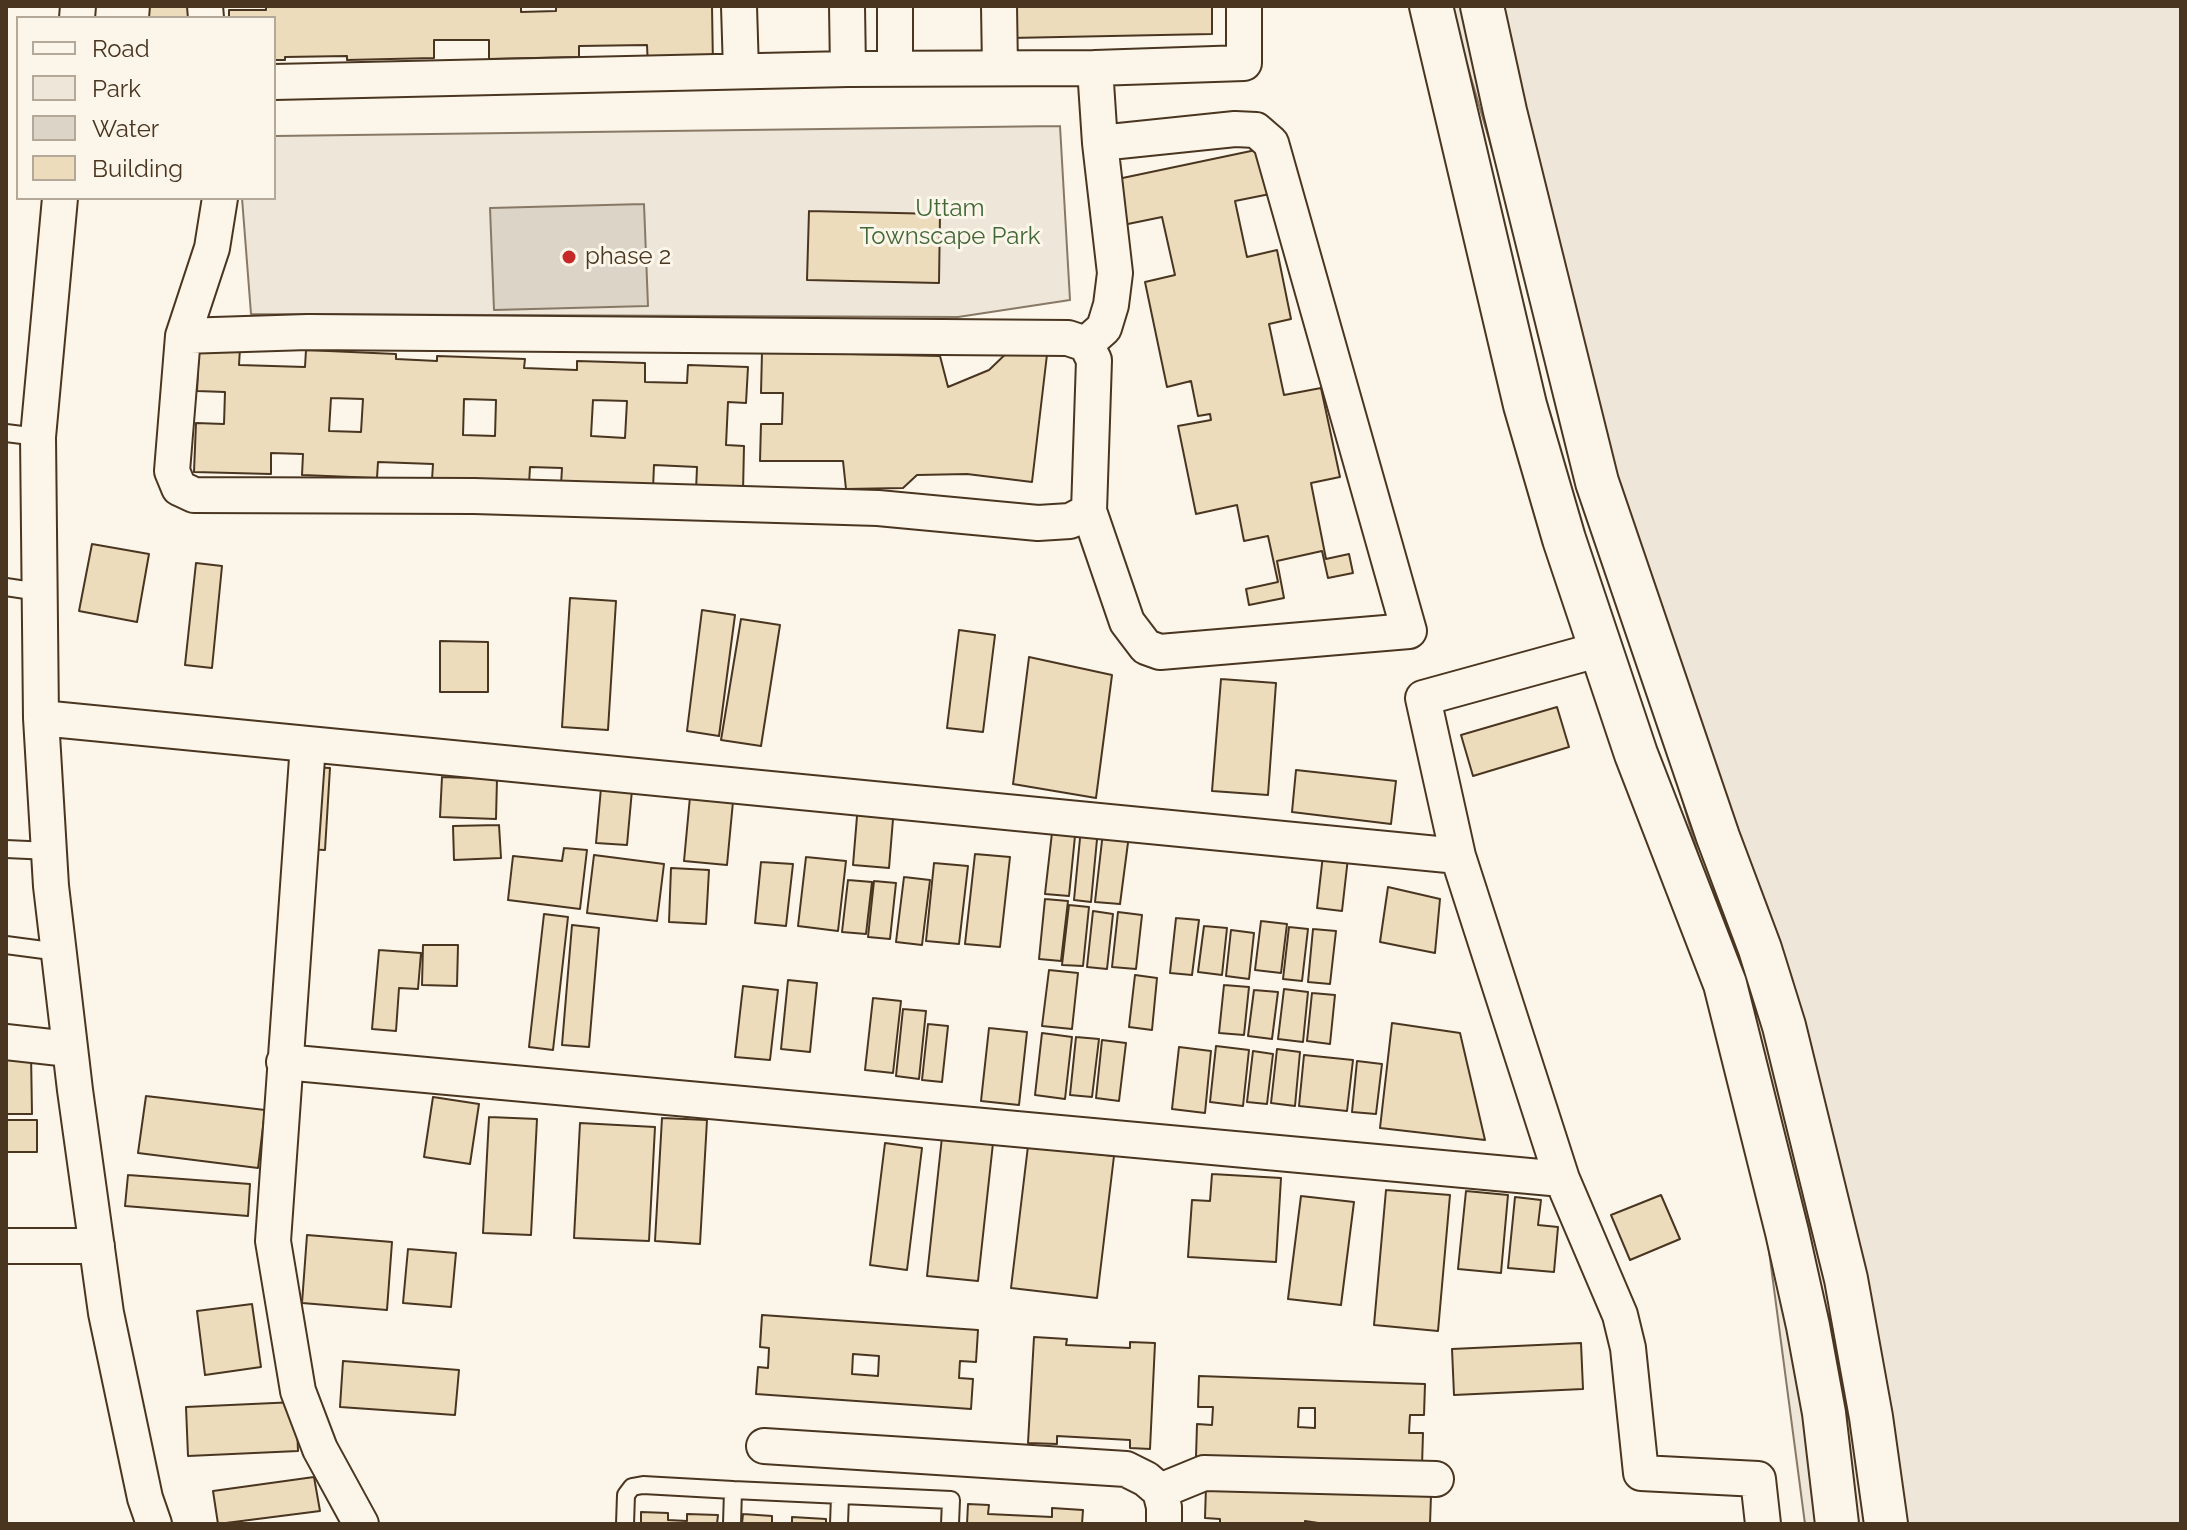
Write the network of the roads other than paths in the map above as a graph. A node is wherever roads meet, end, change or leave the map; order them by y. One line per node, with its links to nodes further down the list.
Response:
1 (739, 6): 12 (street)
2 (847, 6): 10 (street)
3 (895, 6): 11 (street)
4 (999, 6): 8 (street)
5 (1244, 6): 9 (street)
6 (1431, 6): 22 (street)
7 (1482, 6): 49 (street)
8 (1000, 68): 9 (street); 11 (street)
9 (1095, 68): 14 (street)
10 (848, 69): 11 (street); 12 (street)
11 (895, 69)
12 (741, 71): 13 (street)
13 (276, 82)
14 (1100, 143): 18 (street); 20 (street)
15 (60, 200): 19 (street)
16 (220, 200): 17 (street)
17 (183, 336): 18 (street); 20 (street)
18 (1086, 344): 20 (street)
19 (22, 435): 21 (street)
20 (1089, 511)
21 (22, 589): 23 (street)
22 (1601, 649): 27 (street); 48 (street)
23 (41, 718): 24 (street); 26 (street)
24 (308, 744): 27 (street); 32 (street)
25 (6, 849): 26 (lane)
26 (50, 851): 29 (street)
27 (1458, 856): 33 (street)
28 (6, 945): 29 (lane)
29 (59, 952): 31 (street)
30 (6, 1042): 31 (street)
31 (69, 1049): 35 (street)
32 (284, 1062): 33 (street); 42 (street)
33 (1562, 1179): 47 (street)
34 (6, 1246): 35 (street)
35 (97, 1246): 41 (street)
36 (764, 1446): 40 (street)
37 (1436, 1479): 40 (street)
38 (733, 1490): 39 (lane); 43 (lane); 44 (lane)
39 (840, 1496): 45 (lane); 46 (lane)
40 (1162, 1508)
41 (154, 1524)
42 (361, 1524)
43 (625, 1524)
44 (732, 1524)
45 (839, 1524)
46 (950, 1524)
47 (1763, 1524)
48 (1837, 1524)
49 (1886, 1524)

